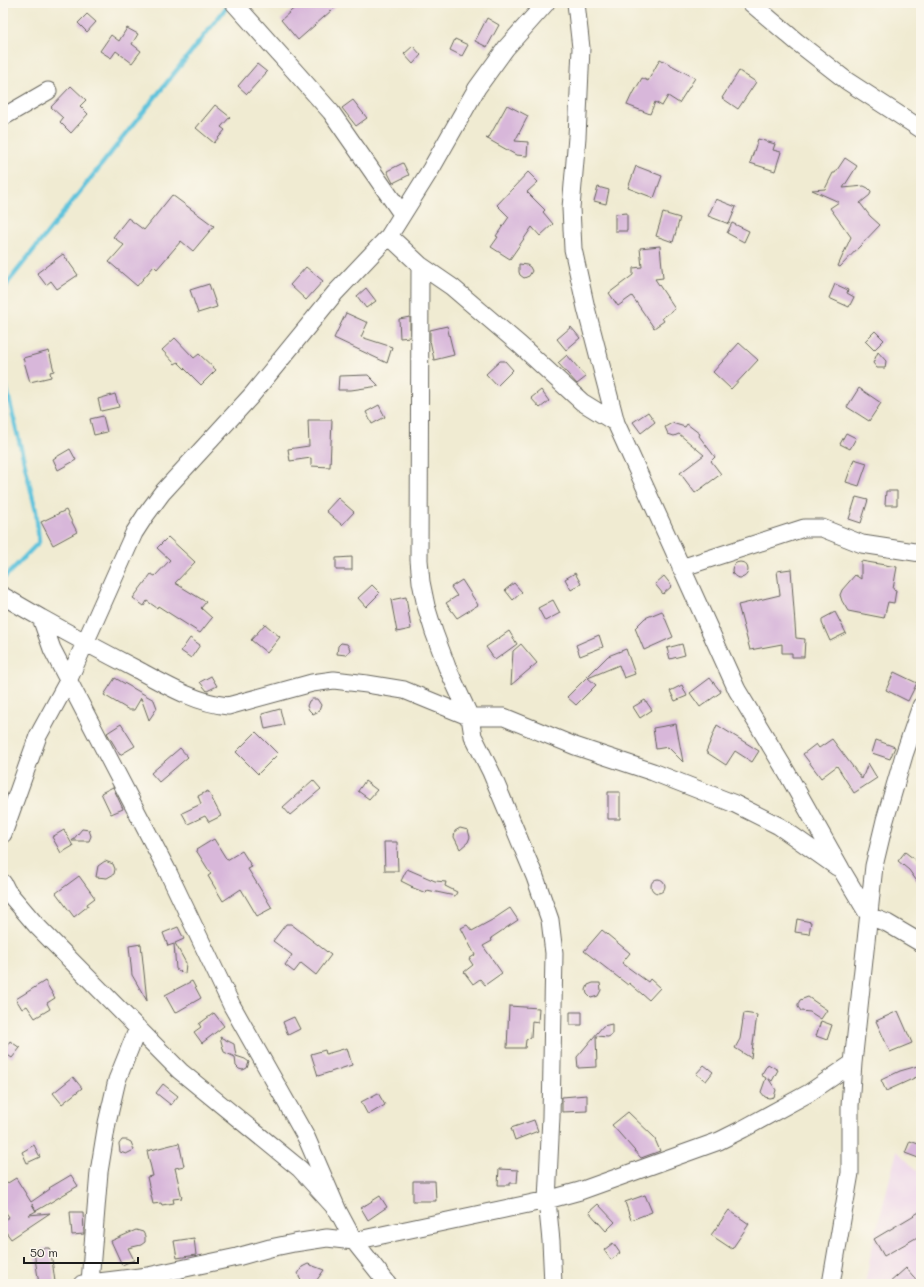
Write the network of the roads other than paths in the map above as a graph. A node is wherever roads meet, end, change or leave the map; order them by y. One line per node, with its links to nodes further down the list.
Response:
1 (234, 3): 8 (street)
2 (546, 3): 8 (street)
3 (576, 3): 11 (street)
4 (751, 3): 7 (street)
5 (48, 91): 6 (street)
6 (3, 117)
7 (921, 129)
8 (402, 214): 9 (street)
9 (389, 236): 10 (street); 16 (street)
10 (420, 265): 11 (street); 19 (street)
11 (616, 423): 13 (street)
12 (921, 553): 13 (street)
13 (681, 568): 21 (street)
14 (3, 596): 15 (street)
15 (41, 618): 16 (street); 17 (street)
16 (86, 643): 17 (street); 19 (street)
17 (68, 682): 20 (street); 28 (street)
18 (921, 706): 23 (street)
19 (470, 717): 21 (street); 27 (street)
20 (3, 834)
21 (840, 869): 23 (street)
22 (4, 891): 25 (street)
23 (869, 916): 24 (street); 26 (street)
24 (921, 943)
25 (138, 1028): 28 (street); 30 (street)
26 (853, 1063): 27 (street); 33 (street)
27 (547, 1200): 29 (street); 32 (street)
28 (338, 1211): 29 (street)
29 (354, 1241): 30 (street); 31 (street)
30 (86, 1283)
31 (388, 1284)
32 (553, 1284)
33 (831, 1284)

